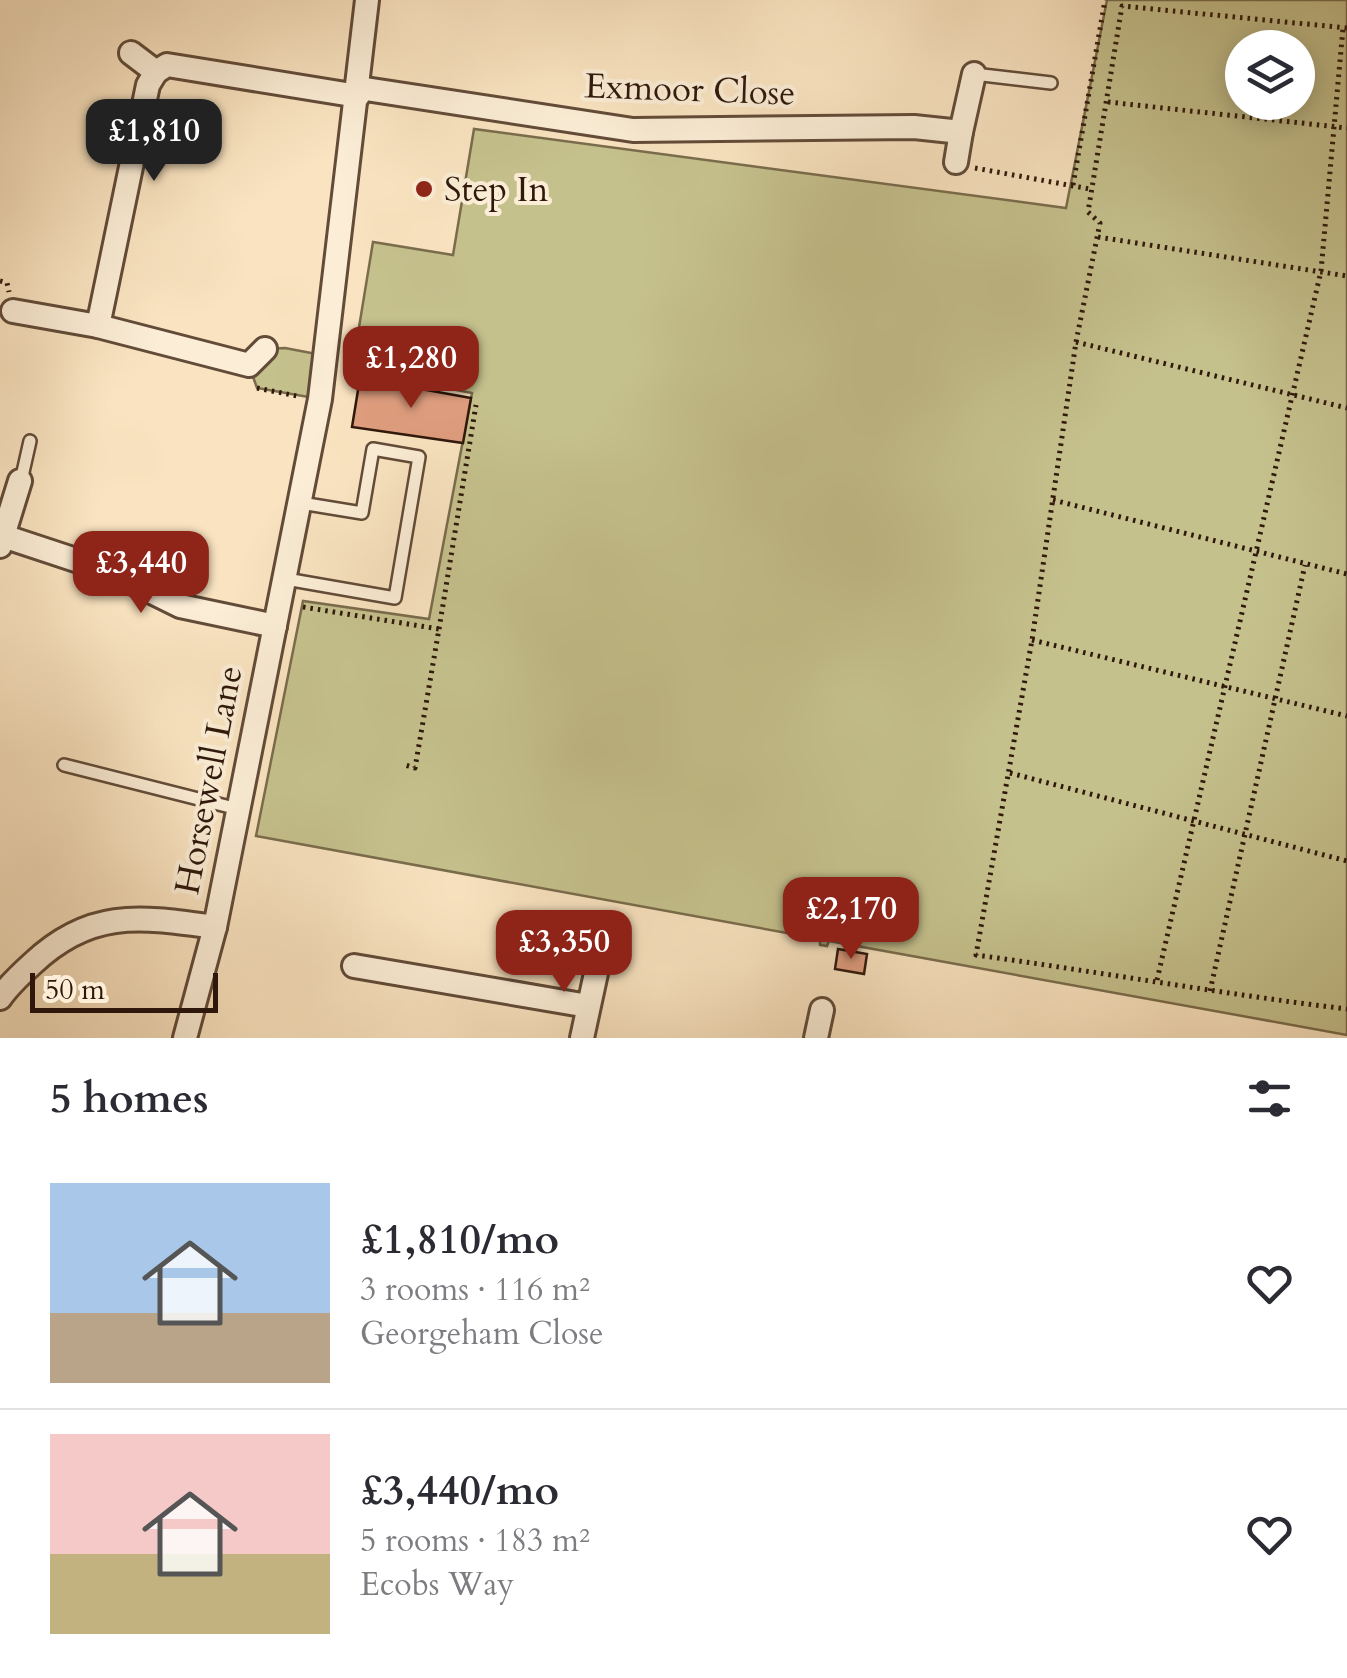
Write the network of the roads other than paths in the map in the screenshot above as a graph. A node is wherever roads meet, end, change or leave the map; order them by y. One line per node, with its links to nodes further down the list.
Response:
1 (368, 0): 6 (street, Horsewell Lane)
2 (132, 53): 3 (street)
3 (156, 72): 6 (street, Exmoor Close); 10 (street)
4 (974, 74): 5 (lane); 7 (street)
5 (1051, 83)
6 (358, 92): 7 (street, Exmoor Close); 14 (street, Horsewell Lane)
7 (961, 132): 8 (street)
8 (956, 162)
9 (13, 311): 10 (street)
10 (98, 326): 11 (street)
11 (258, 388)
12 (30, 441): 13 (lane)
13 (20, 482): 15 (street)
14 (301, 503): 16 (street, Horsewell Lane); 16 (lane)
15 (2, 541): 17 (street)
16 (286, 578): 17 (street, Horsewell Lane)
17 (278, 615): 19 (street, Horsewell Lane)
18 (64, 766): 19 (lane)
19 (238, 809): 20 (street, Horsewell Lane)
20 (215, 926): 23 (street); 26 (street, Horsewell Lane)
21 (598, 964): 24 (street)
22 (354, 966): 24 (street)
23 (0, 998)
24 (588, 1006): 27 (street)
25 (822, 1010): 28 (street)
26 (186, 1038)
27 (582, 1038)
28 (816, 1038)

